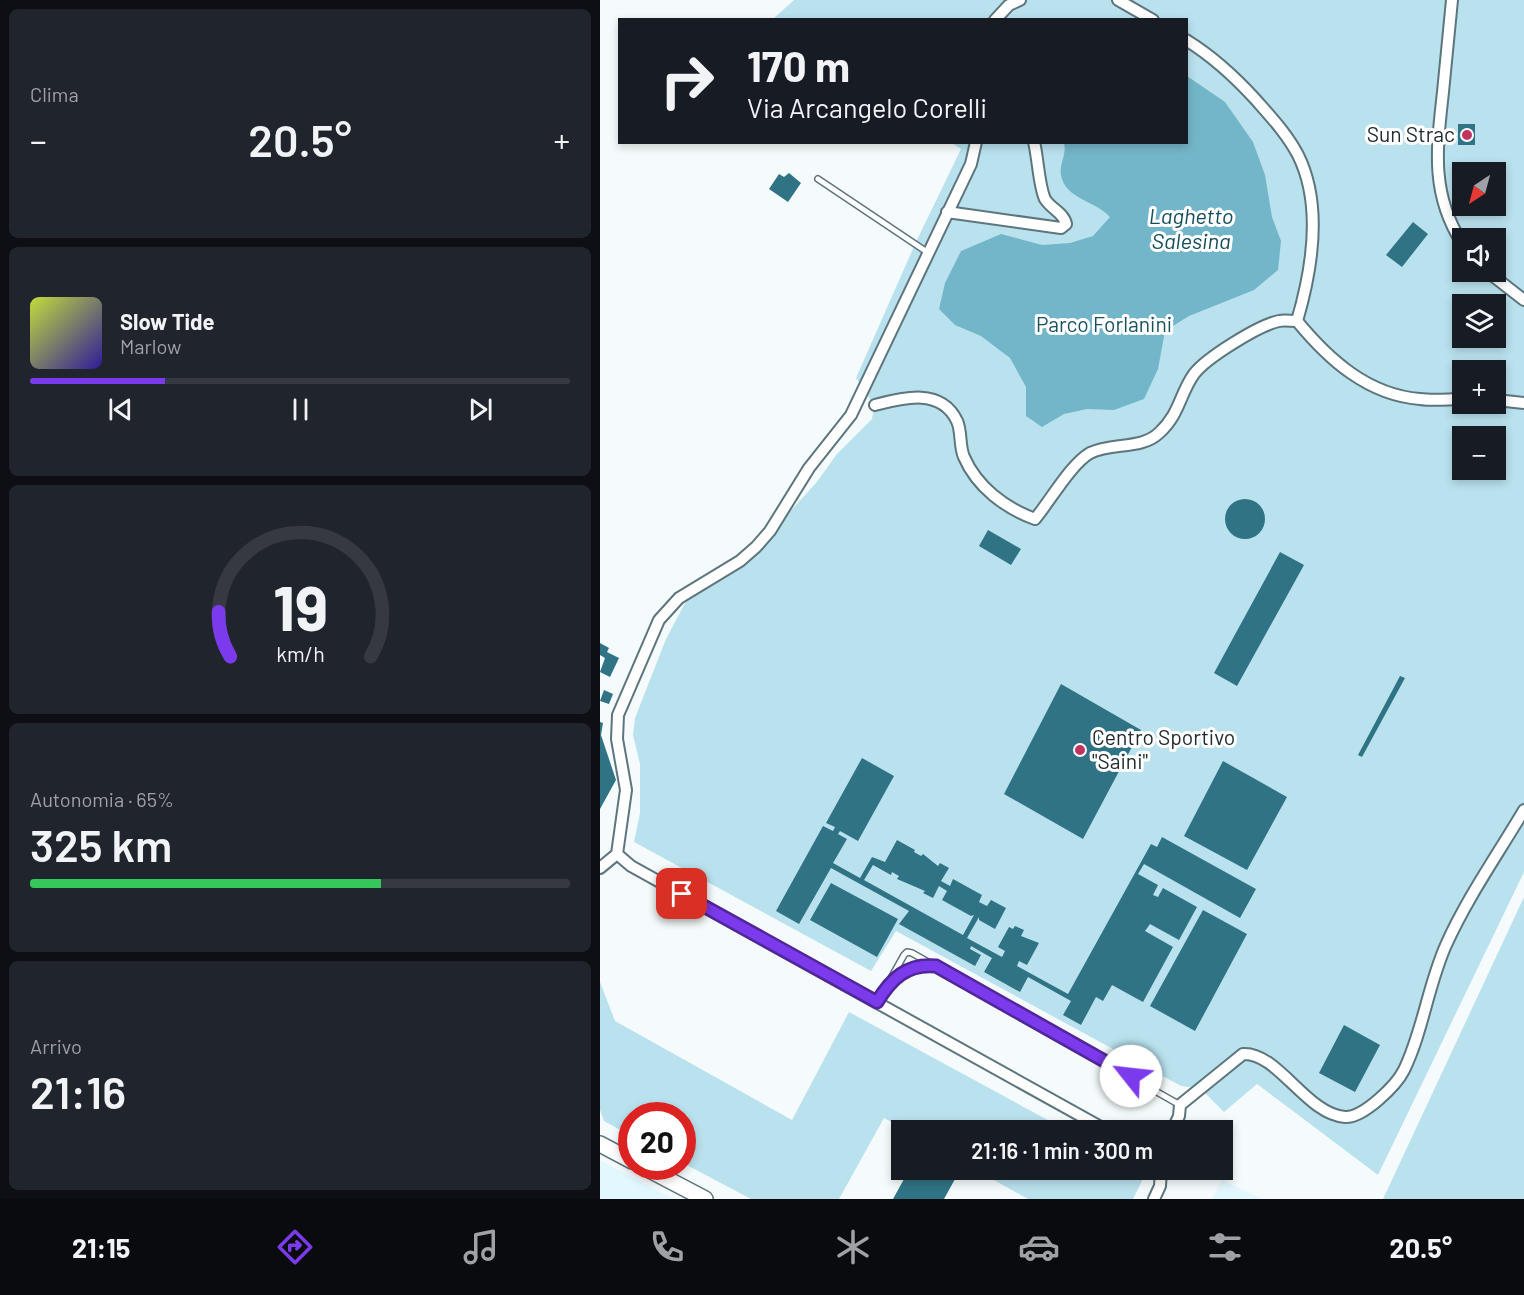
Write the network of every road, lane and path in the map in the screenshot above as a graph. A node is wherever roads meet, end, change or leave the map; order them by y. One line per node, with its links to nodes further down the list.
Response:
1 (1020, 0): 4 (street)
2 (1118, 0): 5 (street)
3 (1452, 0): 11 (street)
4 (997, 18)
5 (1150, 18)
6 (1188, 42): 15 (street)
7 (976, 144): 10 (street)
8 (1034, 144): 10 (street)
9 (818, 179): 12 (lane)
10 (947, 212): 12 (street)
11 (1453, 228)
12 (927, 252): 19 (street)
13 (1501, 282): 14 (street)
14 (1524, 300)
15 (1297, 321): 16 (street); 19 (street)
16 (1452, 399)
17 (1506, 401): 18 (street)
18 (1524, 403)
19 (866, 404): 21 (street)
20 (1524, 810): 26 (street)
21 (618, 854): 22 (street); 25 (street)
22 (600, 868)
23 (936, 966): 24 (lane); 24 (lane); 26 (lane)
24 (885, 988): 25 (lane)
25 (877, 1002): 27 (street)
26 (1180, 1105): 28 (street)
27 (1088, 1120)
28 (1177, 1120)
29 (600, 1144): 30 (street)
30 (618, 1154)
31 (669, 1180): 34 (street)
32 (1162, 1180): 33 (street)
33 (1158, 1197)
34 (705, 1199)

